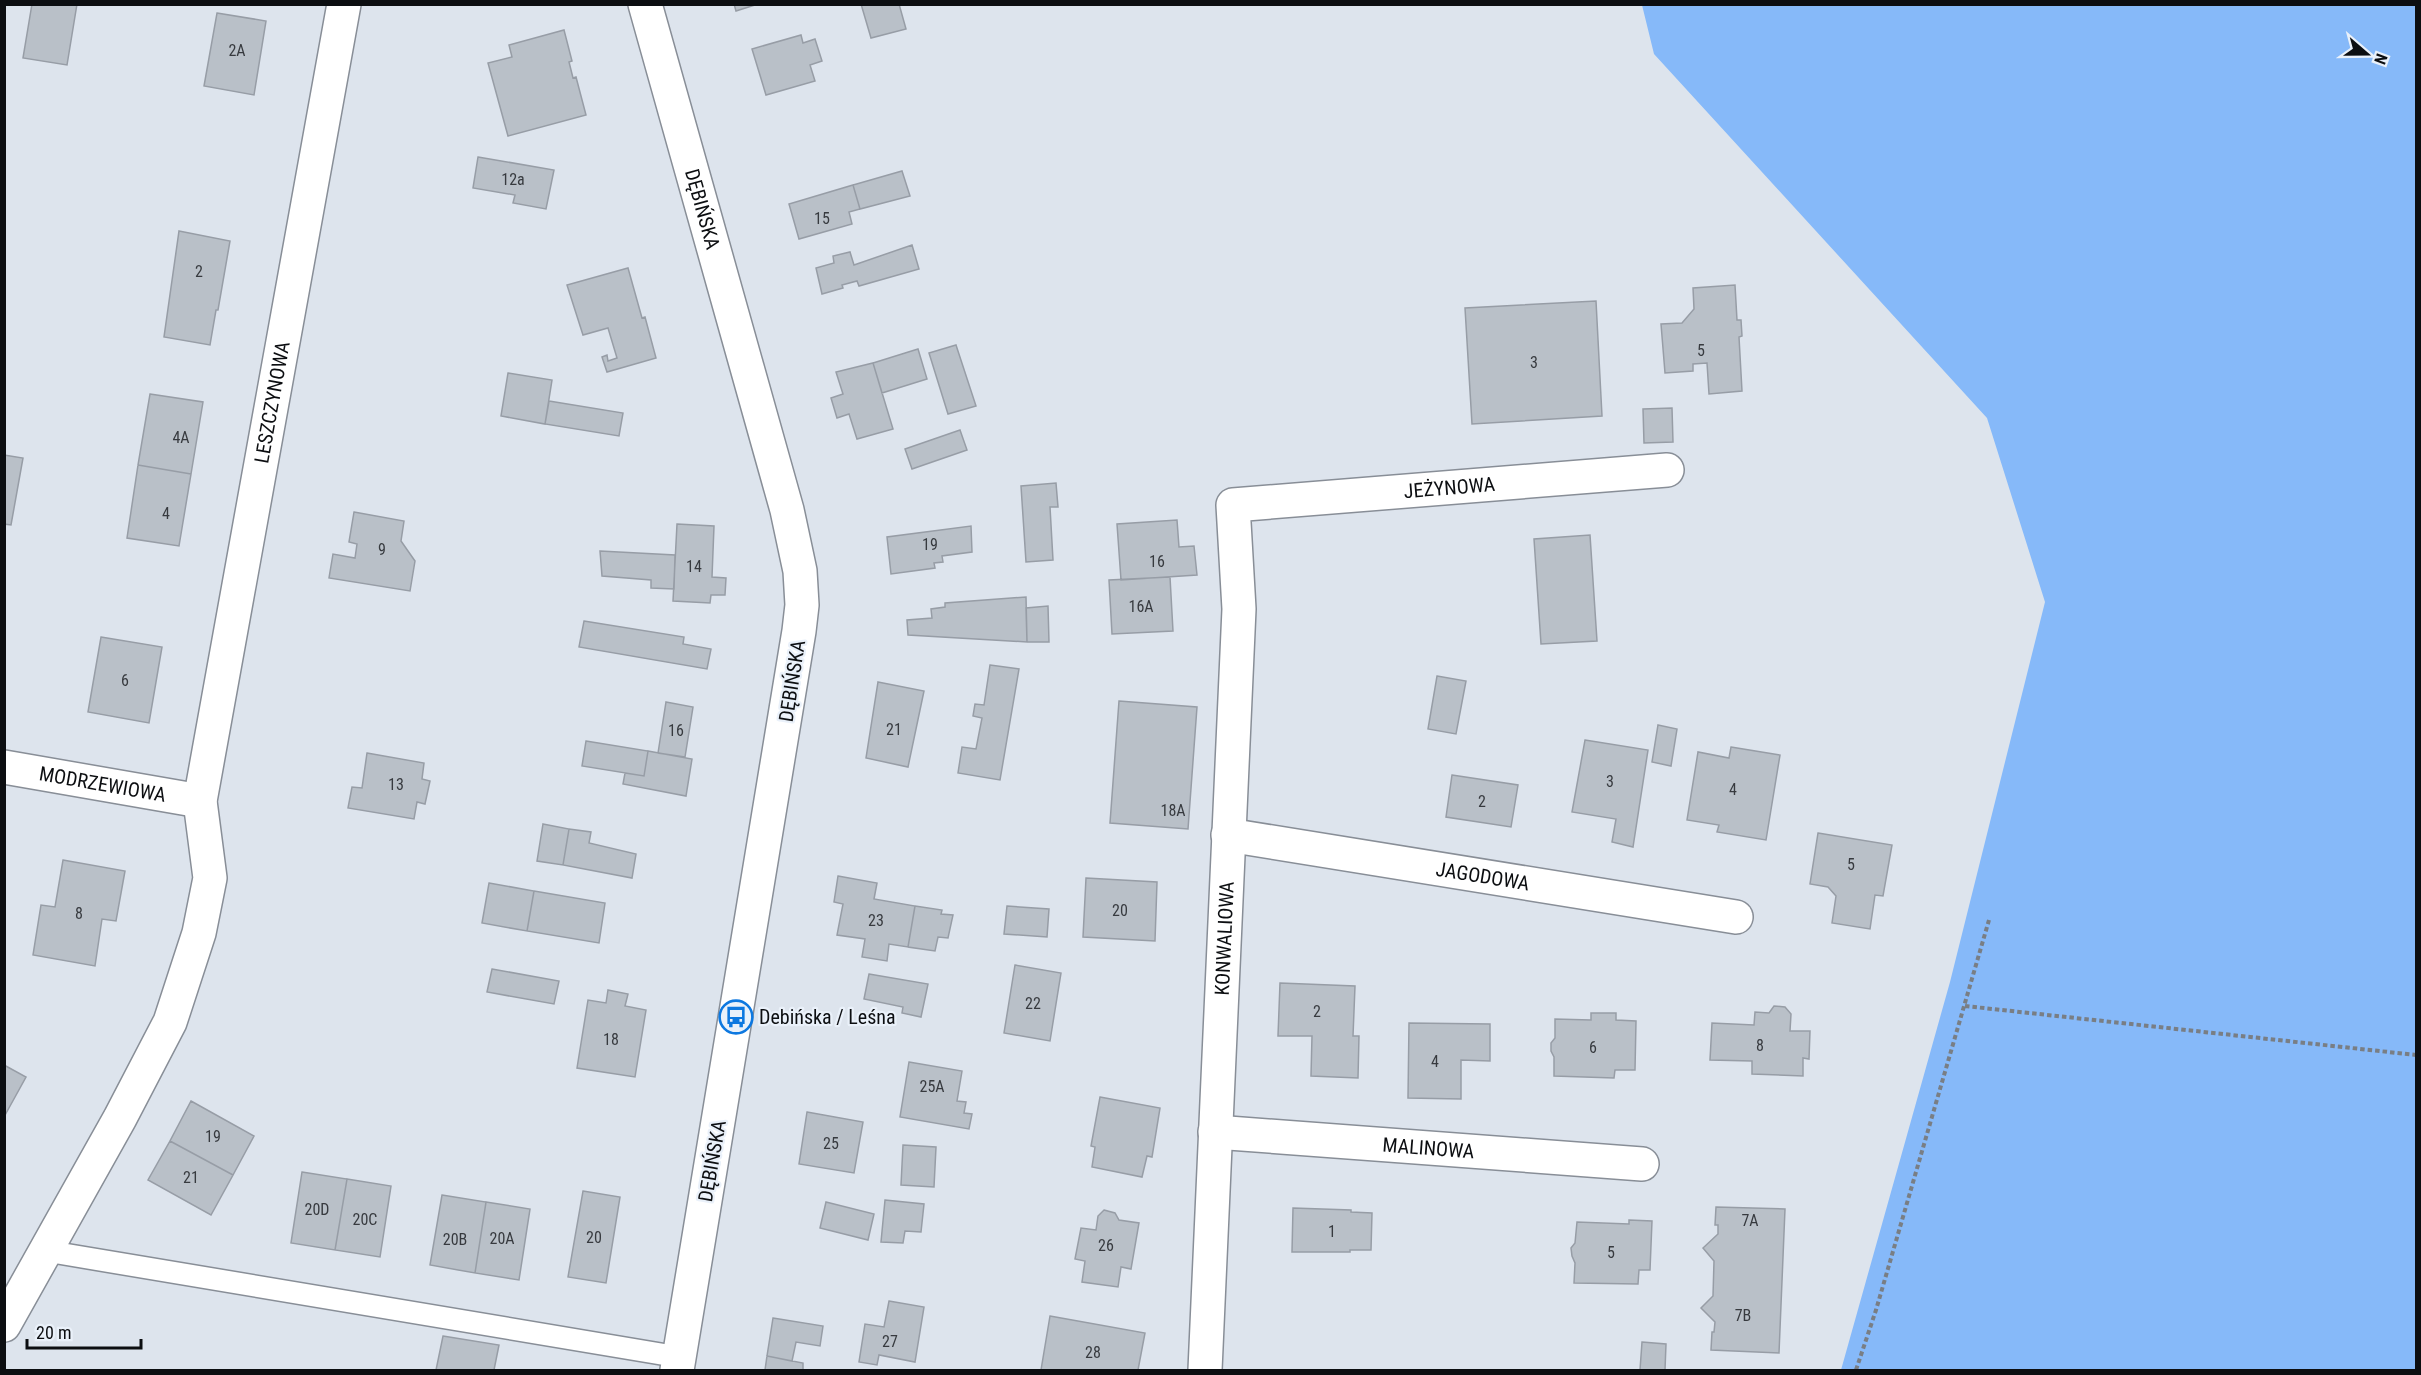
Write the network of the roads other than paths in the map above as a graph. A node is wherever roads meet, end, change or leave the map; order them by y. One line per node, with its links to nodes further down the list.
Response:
1 (344, 4): 6 (street, LESZCZYNOWA)
2 (645, 4): 13 (street, DĘBIŃSKA)
3 (1666, 470): 4 (street, JEŻYNOWA)
4 (1233, 505): 7 (street, KONWALIOWA)
5 (4, 767): 6 (street, MODRZEWIOWA)
6 (200, 801): 11 (street, LESZCZYNOWA)
7 (1228, 835): 8 (street, JAGODOWA); 9 (street, KONWALIOWA)
8 (1736, 917)
9 (1215, 1132): 10 (street, MALINOWA); 14 (street, KONWALIOWA)
10 (1642, 1164)
11 (46, 1251): 12 (street, LESZCZYNOWA); 13 (lane)
12 (4, 1325)
13 (678, 1364)
14 (1205, 1371)

